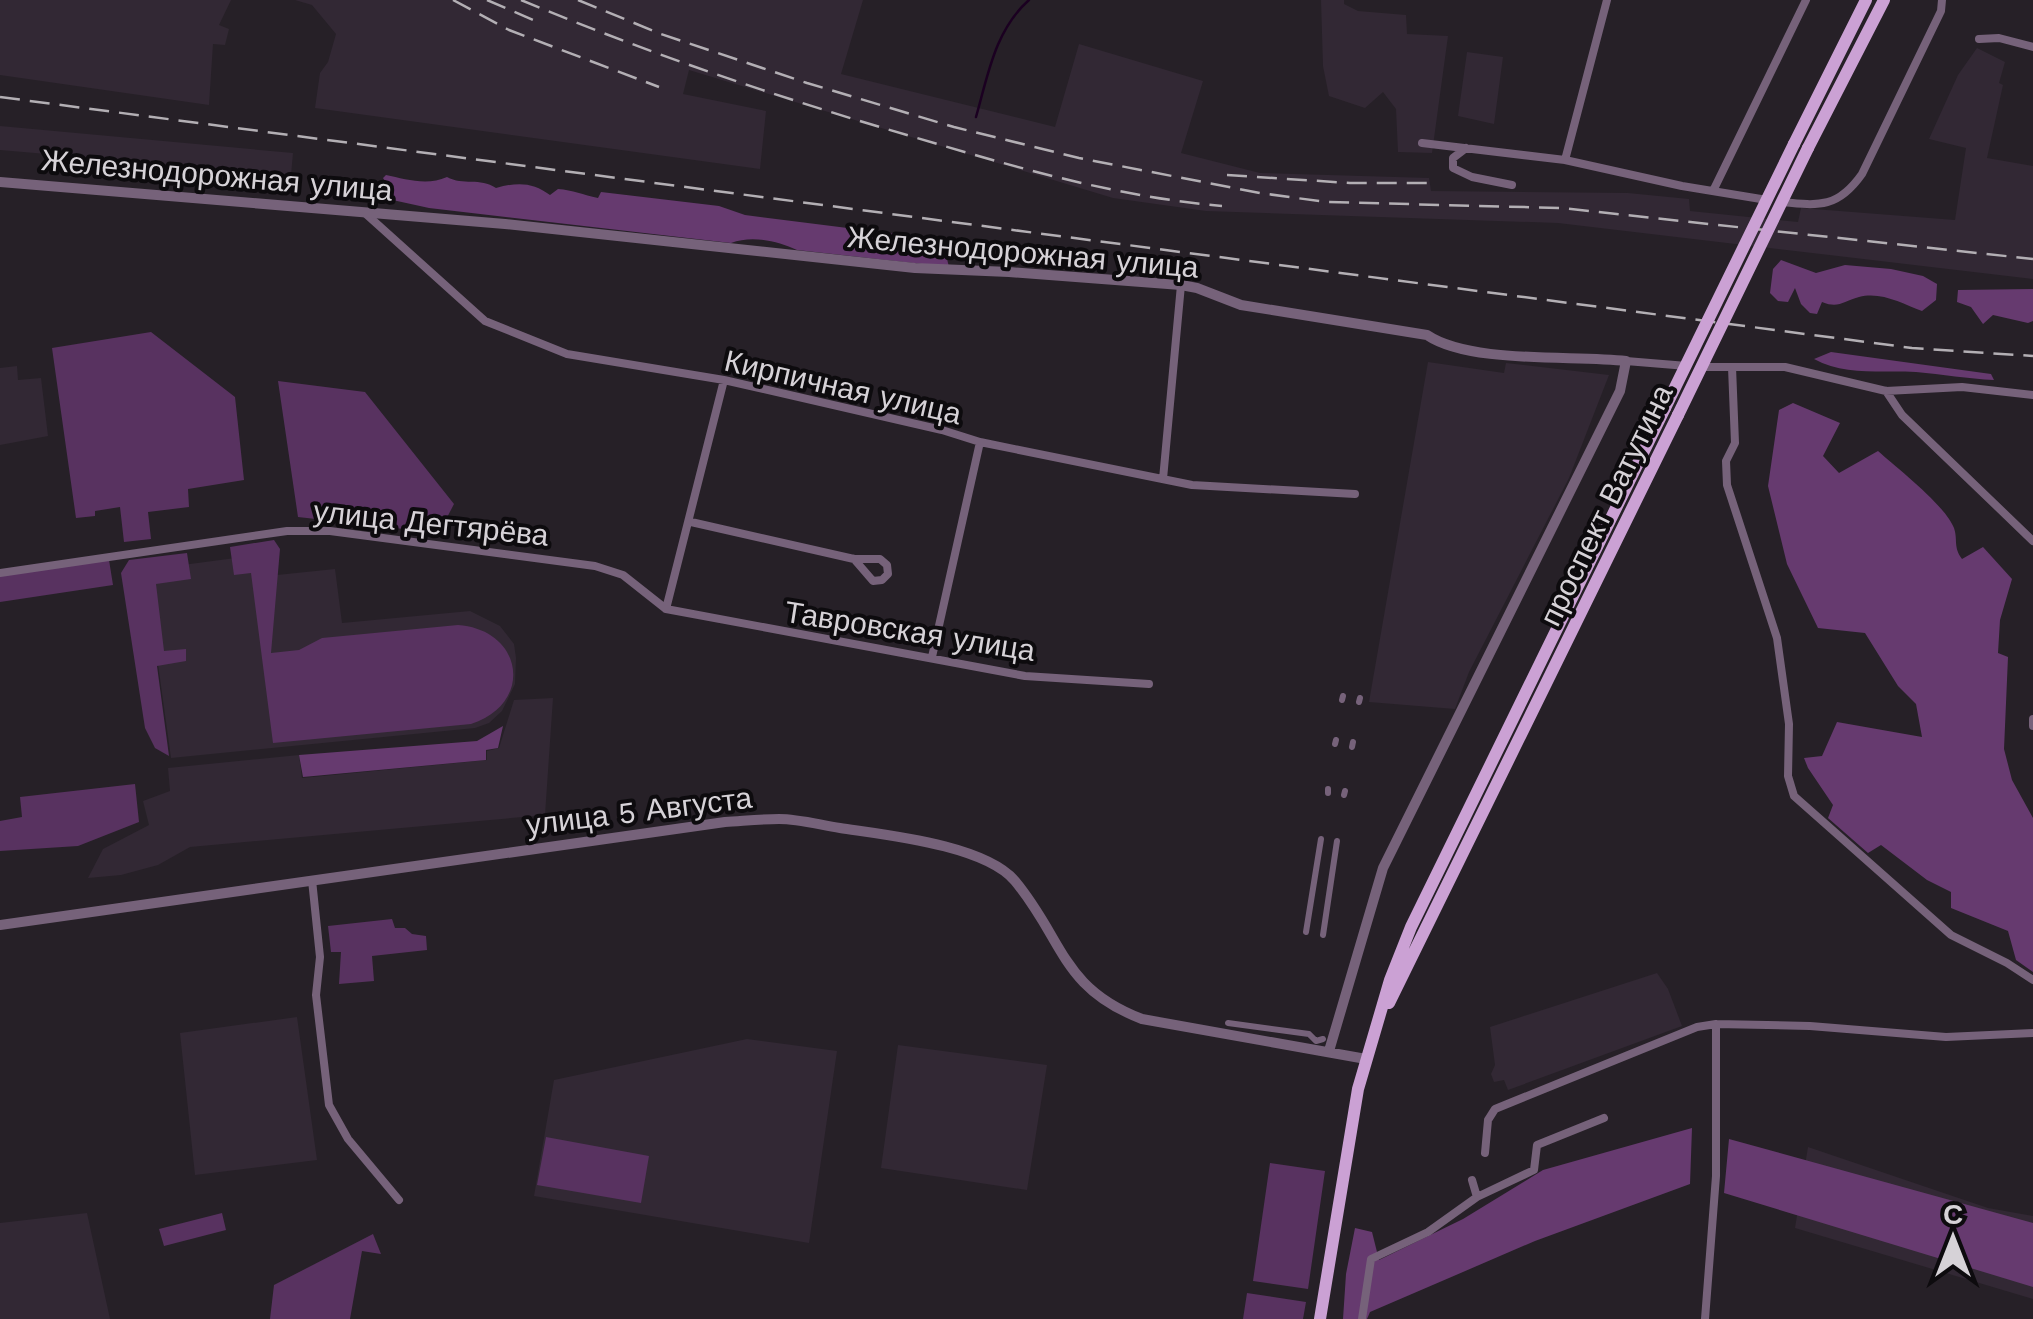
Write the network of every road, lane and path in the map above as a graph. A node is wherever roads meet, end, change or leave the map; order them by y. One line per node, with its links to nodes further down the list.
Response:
1 (1607, 0): 11 (street)
2 (1806, 0): 14 (street)
3 (1866, 0): 9 (main road, проспект Ватутина)
4 (1884, 0): 9 (main road, проспект Ватутина)
5 (1942, 0): 14 (street)
6 (1979, 39): 7 (street)
7 (2033, 47)
8 (1422, 143): 10 (street)
9 (1801, 146): 44 (main road, проспект Ватутина, bridge)
10 (1466, 148): 11 (street); 13 (street)
11 (1566, 160): 14 (street)
12 (0, 182): 15 (street, Железнодорожная улица)
13 (1512, 185)
14 (1713, 191)
15 (366, 214): 16 (street, Железнодорожная улица); 19 (street, Кирпичная улица)
16 (1180, 285): 17 (street, Железнодорожная улица); 23 (street)
17 (1626, 361): 18 (street, Железнодорожная улица); 43 (street)
18 (1732, 367): 20 (street, Железнодорожная улица); 38 (street)
19 (724, 380): 22 (street, Кирпичная улица); 25 (street)
20 (1886, 391): 21 (street, Железнодорожная улица); 26 (street)
21 (2033, 395)
22 (980, 442): 23 (street, Кирпичная улица); 30 (street)
23 (1163, 478): 24 (street, Кирпичная улица)
24 (1355, 494)
25 (691, 522): 27 (street); 29 (street)
26 (2032, 538)
27 (854, 559)
28 (0, 573): 29 (street, улица Дегтярёва)
29 (666, 609): 30 (street, Тавровская улица)
30 (932, 657): 31 (street, Тавровская улица)
31 (1149, 684)
32 (1320, 839): 36 (street)
33 (1337, 842): 37 (street)
34 (312, 880): 35 (street, улица 5 Августа); 43 (street, улица 5 Августа); 49 (street)
35 (0, 925)
36 (1306, 932)
37 (1323, 935)
38 (2033, 980)
39 (1228, 1023): 42 (street)
40 (1716, 1024): 41 (street); 46 (street); 52 (street)
41 (2033, 1033)
42 (1318, 1041)
43 (1329, 1051): 44 (street, улица 5 Августа)
44 (1366, 1059): 50 (main road, проспект Ватутина)
45 (1604, 1118): 48 (street)
46 (1485, 1152)
47 (1472, 1180): 48 (street)
48 (1477, 1197): 51 (street)
49 (399, 1200)
50 (1320, 1319)
51 (1362, 1319)
52 (1705, 1319)

